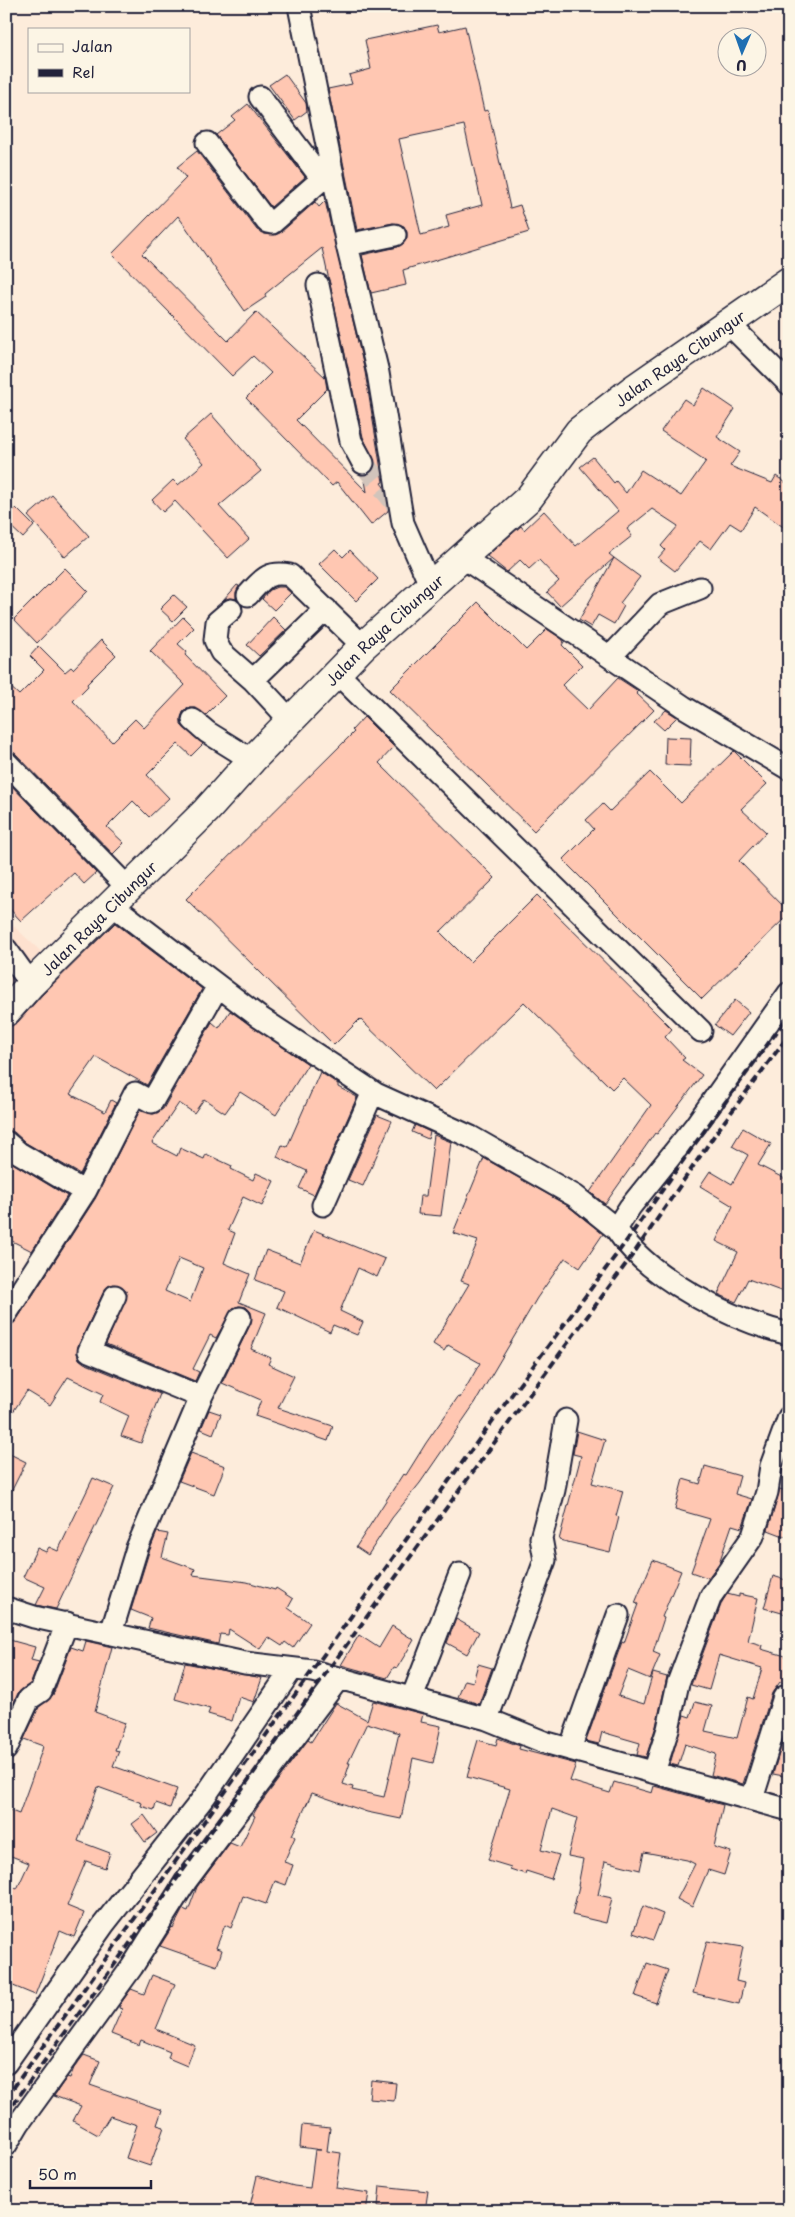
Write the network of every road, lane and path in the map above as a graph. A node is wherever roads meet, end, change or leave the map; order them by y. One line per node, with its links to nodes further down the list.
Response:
1 (299, 6): 4 (street)
2 (260, 97): 4 (street)
3 (207, 144): 4 (street)
4 (327, 176): 6 (street)
5 (395, 235): 6 (street)
6 (347, 245): 13 (street)
7 (789, 281): 9 (highway, Jalan Raya Cibungur)
8 (318, 285): 11 (street)
9 (728, 323): 10 (street); 12 (highway, Jalan Raya Cibungur)
10 (789, 384)
11 (363, 463)
12 (462, 557): 13 (highway, Jalan Raya Cibungur); 19 (street)
13 (431, 588): 18 (highway, Jalan Raya Cibungur)
14 (700, 588): 19 (street)
15 (248, 595): 16 (street)
16 (326, 609): 18 (street); 21 (street)
17 (231, 610): 21 (street)
18 (363, 646): 20 (highway, Jalan Raya Cibungur)
19 (610, 657): 26 (street)
20 (338, 674): 23 (highway, Jalan Raya Cibungur); 33 (street)
21 (253, 680): 23 (street)
22 (193, 720): 24 (street)
23 (291, 721): 24 (highway, Jalan Raya Cibungur)
24 (252, 760): 27 (highway, Jalan Raya Cibungur)
25 (6, 762): 27 (street)
26 (789, 768)
27 (120, 896): 29 (highway, Jalan Raya Cibungur); 30 (street)
28 (6, 949): 29 (street)
29 (31, 984): 32 (highway, Jalan Raya Cibungur)
30 (218, 986): 34 (street); 36 (street)
31 (789, 993): 38 (street)
32 (6, 1012)
33 (701, 1031)
34 (373, 1092): 37 (street); 38 (street)
35 (6, 1142): 36 (street)
36 (84, 1192): 40 (street)
37 (324, 1205)
38 (616, 1229): 42 (street)
39 (115, 1296): 43 (street)
40 (6, 1314)
41 (240, 1318): 43 (street)
42 (789, 1334)
43 (202, 1397): 50 (street)
44 (789, 1417): 58 (street)
45 (566, 1420): 55 (street)
46 (460, 1574): 54 (street)
47 (6, 1608): 49 (street)
48 (618, 1615): 57 (street)
49 (67, 1623): 50 (street); 56 (street)
50 (111, 1633): 51 (street)
51 (292, 1670): 52 (street); 61 (street)
52 (339, 1678): 54 (street); 62 (street)
53 (784, 1697): 59 (street)
54 (412, 1698): 55 (street)
55 (487, 1719): 57 (street)
56 (6, 1749)
57 (570, 1749): 58 (street)
58 (654, 1772): 59 (street)
59 (752, 1799): 60 (street)
60 (789, 1810)
61 (6, 2063)
62 (6, 2145)

